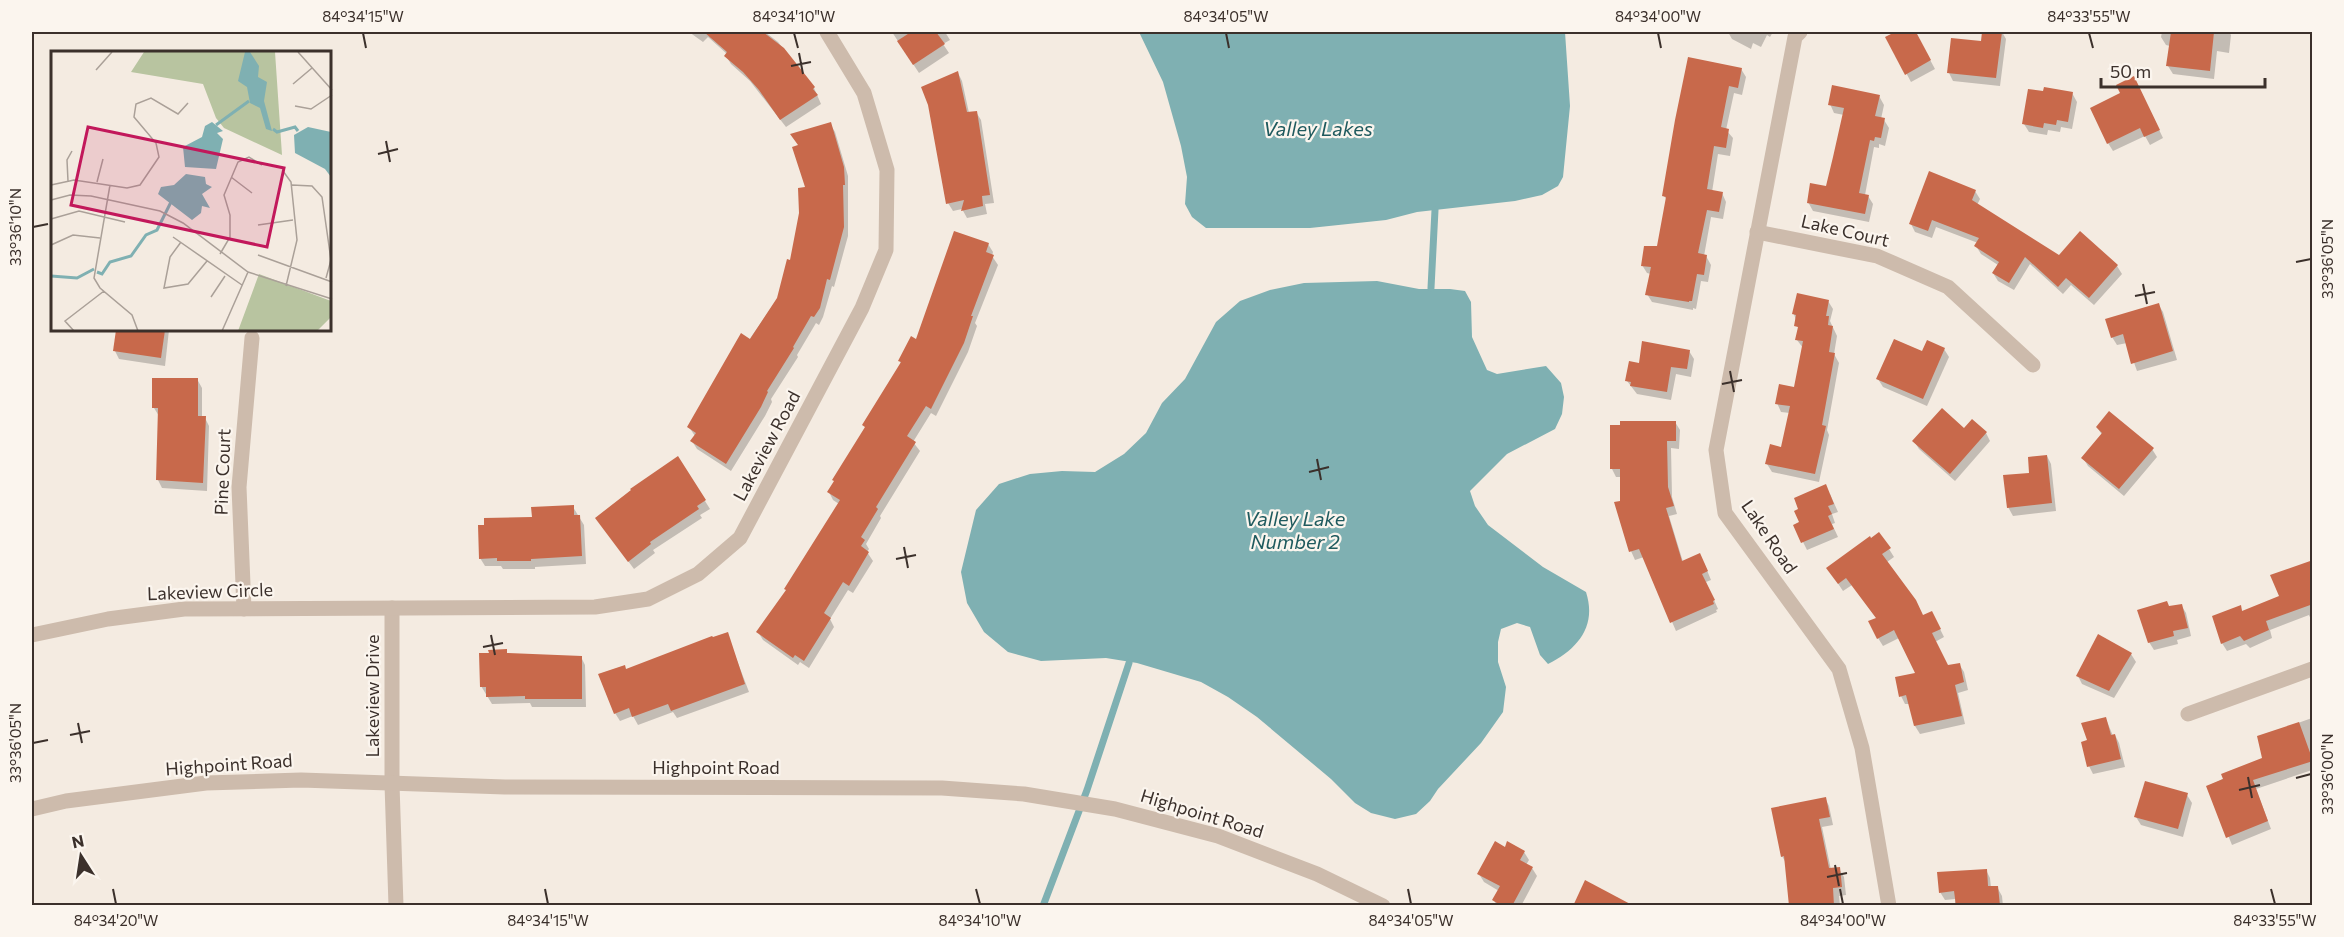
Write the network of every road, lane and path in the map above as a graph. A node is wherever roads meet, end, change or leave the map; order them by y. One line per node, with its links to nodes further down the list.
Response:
1 (827, 32): 6 (street, Lakeview Road)
2 (1800, 32): 3 (street, Lake Road)
3 (1757, 232): 5 (street, Lake Court); 15 (street, Lake Road)
4 (252, 338): 7 (street, Pine Court)
5 (2033, 365)
6 (392, 608): 7 (street, Lakeview Circle); 11 (street, Lakeview Drive)
7 (244, 609): 8 (street, Lakeview Circle)
8 (32, 635)
9 (2313, 669): 10 (street)
10 (2188, 714)
11 (392, 784): 12 (street, Highpoint Road); 13 (street, Lakeview Drive); 14 (street, Highpoint Road)
12 (32, 809)
13 (396, 906)
14 (1383, 906)
15 (1889, 906)

